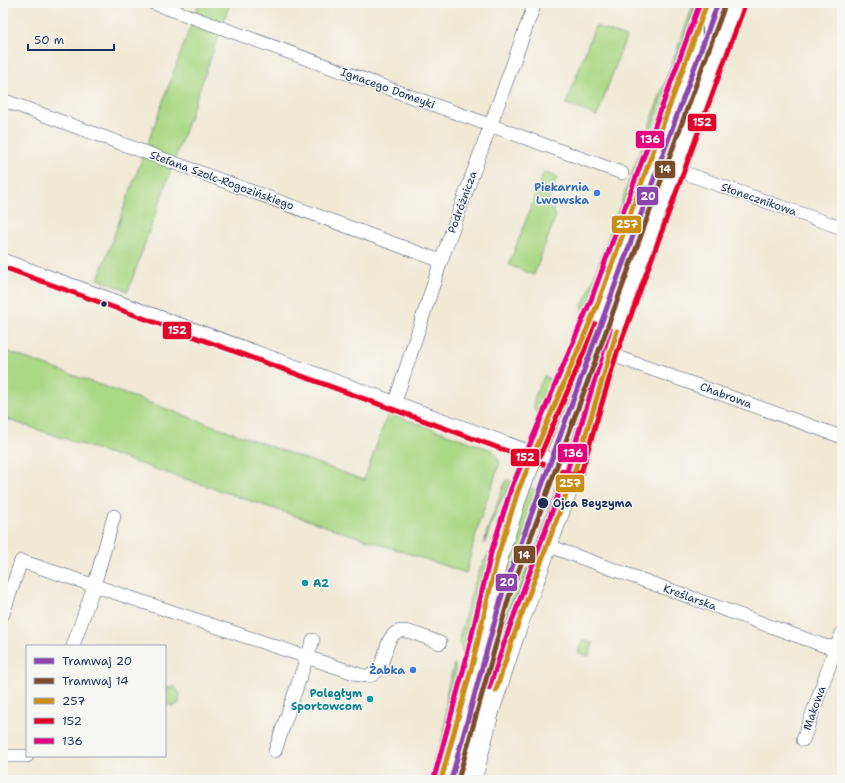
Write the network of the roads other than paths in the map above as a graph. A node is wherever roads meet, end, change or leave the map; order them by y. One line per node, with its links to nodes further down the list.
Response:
1 (153, 3): 6 (street, Ignacego Domeyki)
2 (535, 3): 6 (street, Podróżnicza)
3 (707, 3): 15 (main road)
4 (738, 3): 7 (main road)
5 (3, 100): 11 (street, Stefana Szolc-Rogozińskiego)
6 (490, 125): 8 (street, Ignacego Domeyki); 11 (street, Podróżnicza)
7 (676, 170): 9 (street, Słonecznikowa); 12 (main road)
8 (622, 173)
9 (842, 228)
10 (3, 260): 13 (street)
11 (441, 261): 13 (street, Podróżnicza)
12 (609, 354): 14 (street, Chabrowa); 16 (main road)
13 (395, 402): 15 (street)
14 (842, 437)
15 (534, 453): 16 (street); 31 (main road)
16 (575, 468): 18 (main road)
17 (114, 516): 19 (street)
18 (547, 544): 25 (street, Kreślarska); 32 (main road)
19 (94, 586): 20 (street); 24 (street); 26 (street)
20 (3, 614)
21 (842, 633): 25 (street, Makowa)
22 (313, 640): 26 (street)
23 (440, 643): 26 (street)
24 (73, 645)
25 (833, 647): 27 (street, Makowa)
26 (307, 657): 28 (street)
27 (803, 740)
28 (275, 751)
29 (3, 756): 30 (street)
30 (26, 756)
31 (441, 780)
32 (471, 780)

